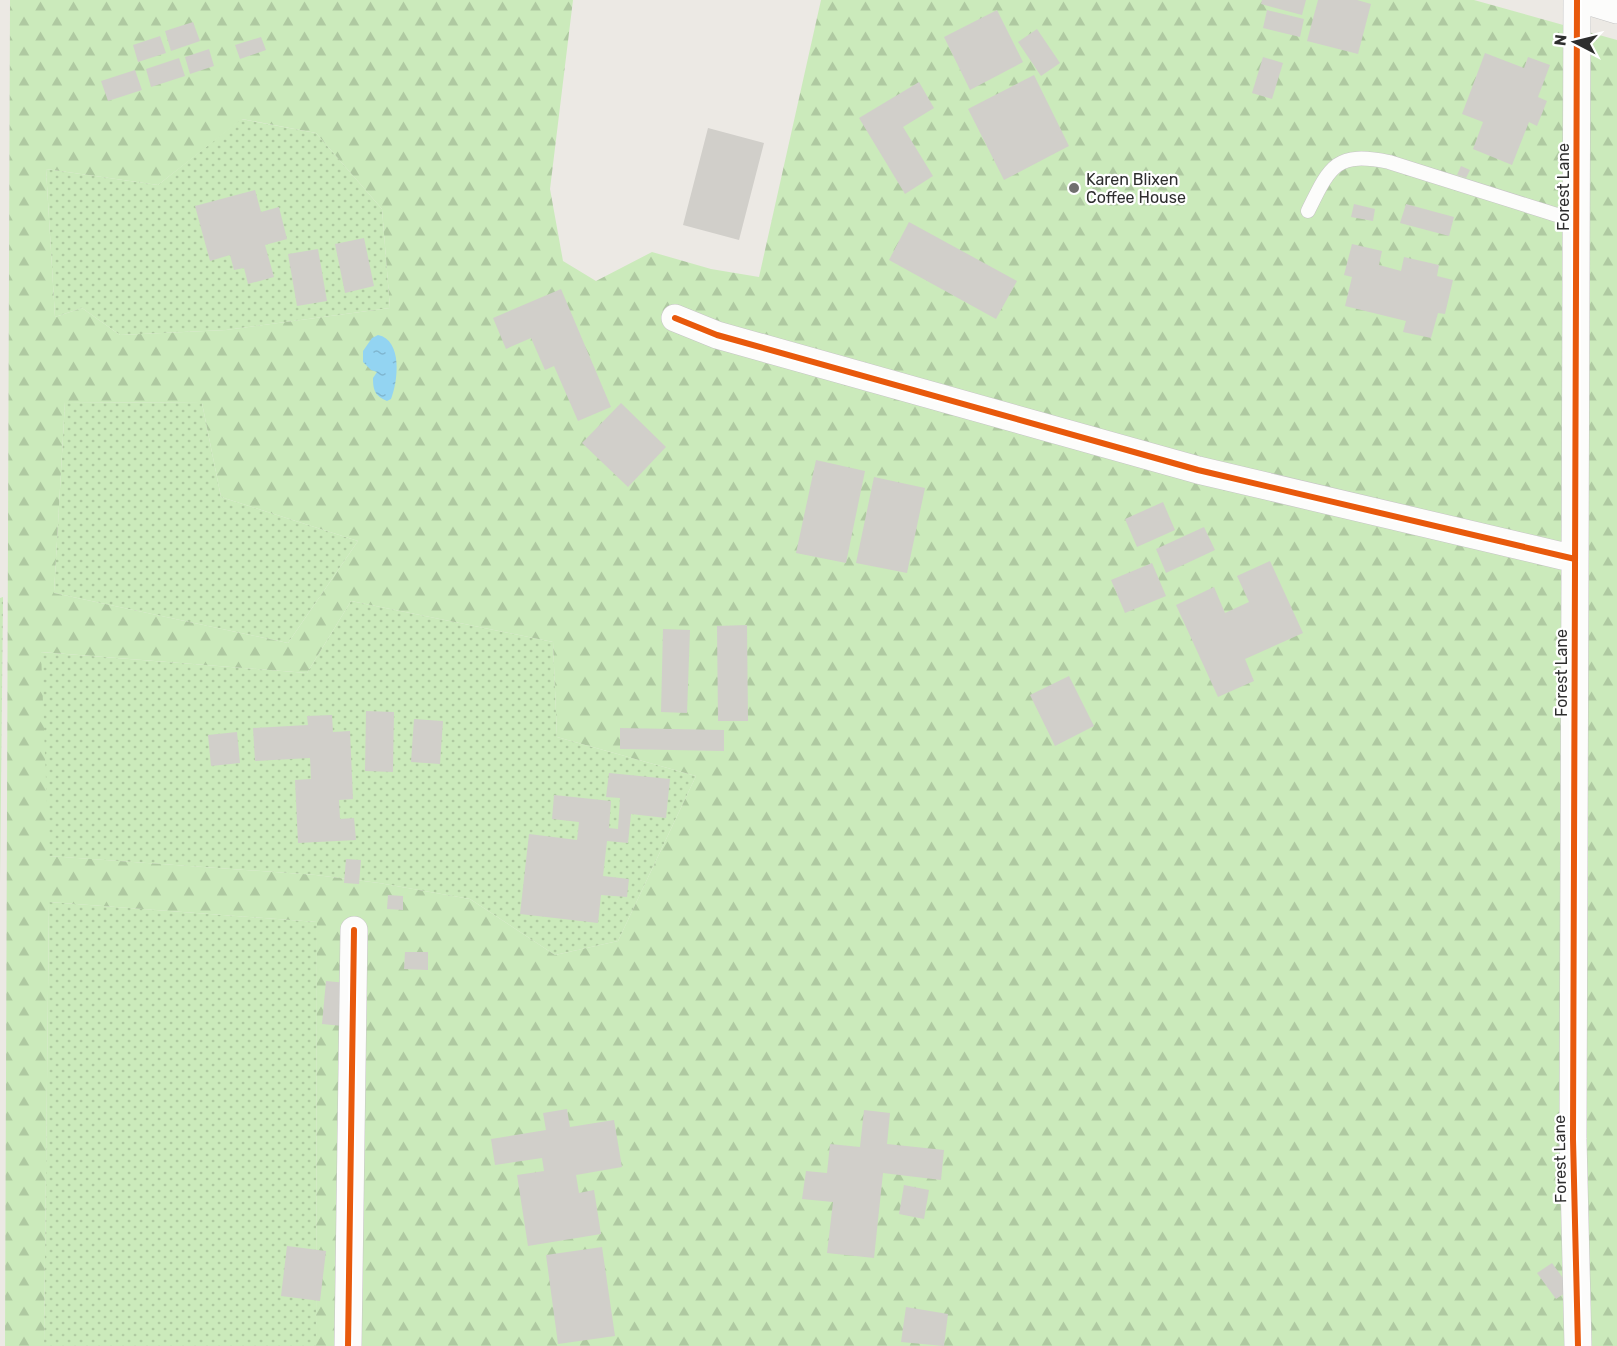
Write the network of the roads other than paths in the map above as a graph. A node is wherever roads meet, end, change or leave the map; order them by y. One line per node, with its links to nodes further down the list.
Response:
1 (1577, 0): 5 (street, Forest Lane)
2 (1584, 0): 3 (street)
3 (1617, 10)
4 (1308, 211): 5 (lane)
5 (1576, 221): 7 (street, Forest Lane)
6 (675, 318): 7 (street)
7 (1575, 559): 10 (street, Forest Lane)
8 (354, 930): 9 (street)
9 (348, 1346)
10 (1578, 1346)

